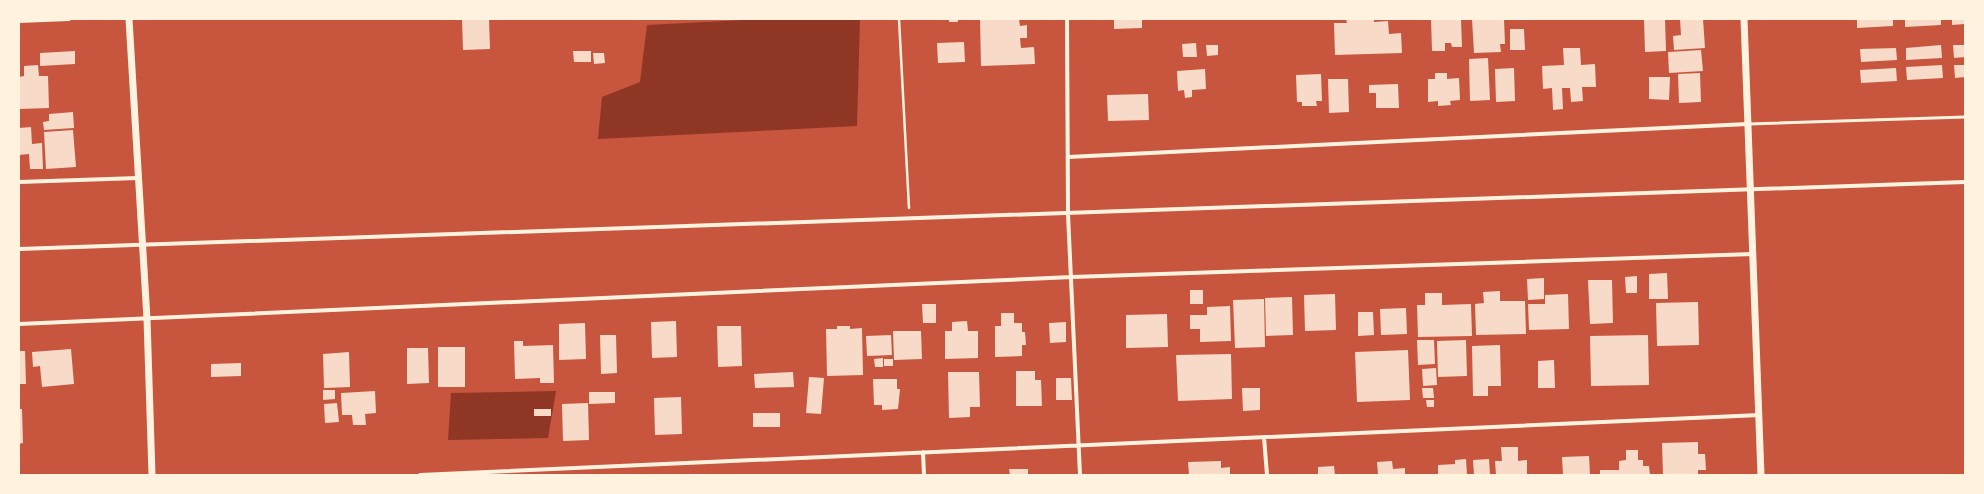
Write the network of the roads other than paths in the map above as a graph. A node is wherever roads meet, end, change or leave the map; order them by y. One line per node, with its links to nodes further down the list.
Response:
1 (69, 19): 5 (street)
2 (128, 19): 9 (street)
3 (1067, 19): 8 (street)
4 (1744, 19): 7 (street)
5 (19, 21)
6 (1965, 117): 7 (lane)
7 (1748, 124): 8 (street); 12 (street)
8 (1068, 157): 13 (street)
9 (138, 178): 10 (street); 14 (street)
10 (19, 182)
11 (1965, 182): 12 (street)
12 (1750, 189): 13 (street); 16 (street)
13 (1068, 214): 14 (street); 17 (street)
14 (142, 244): 15 (street); 18 (street)
15 (19, 249)
16 (1753, 254): 17 (street); 20 (street)
17 (1072, 277): 18 (street); 22 (street)
18 (147, 319): 19 (street); 25 (street)
19 (19, 324)
20 (1760, 416): 21 (street); 30 (street)
21 (1264, 437): 22 (street); 29 (street)
22 (1079, 445): 23 (street); 28 (street)
23 (923, 452): 24 (street); 27 (street)
24 (518, 473): 26 (street)
25 (152, 475)
26 (420, 475)
27 (924, 475)
28 (1080, 475)
29 (1266, 475)
30 (1761, 475)

